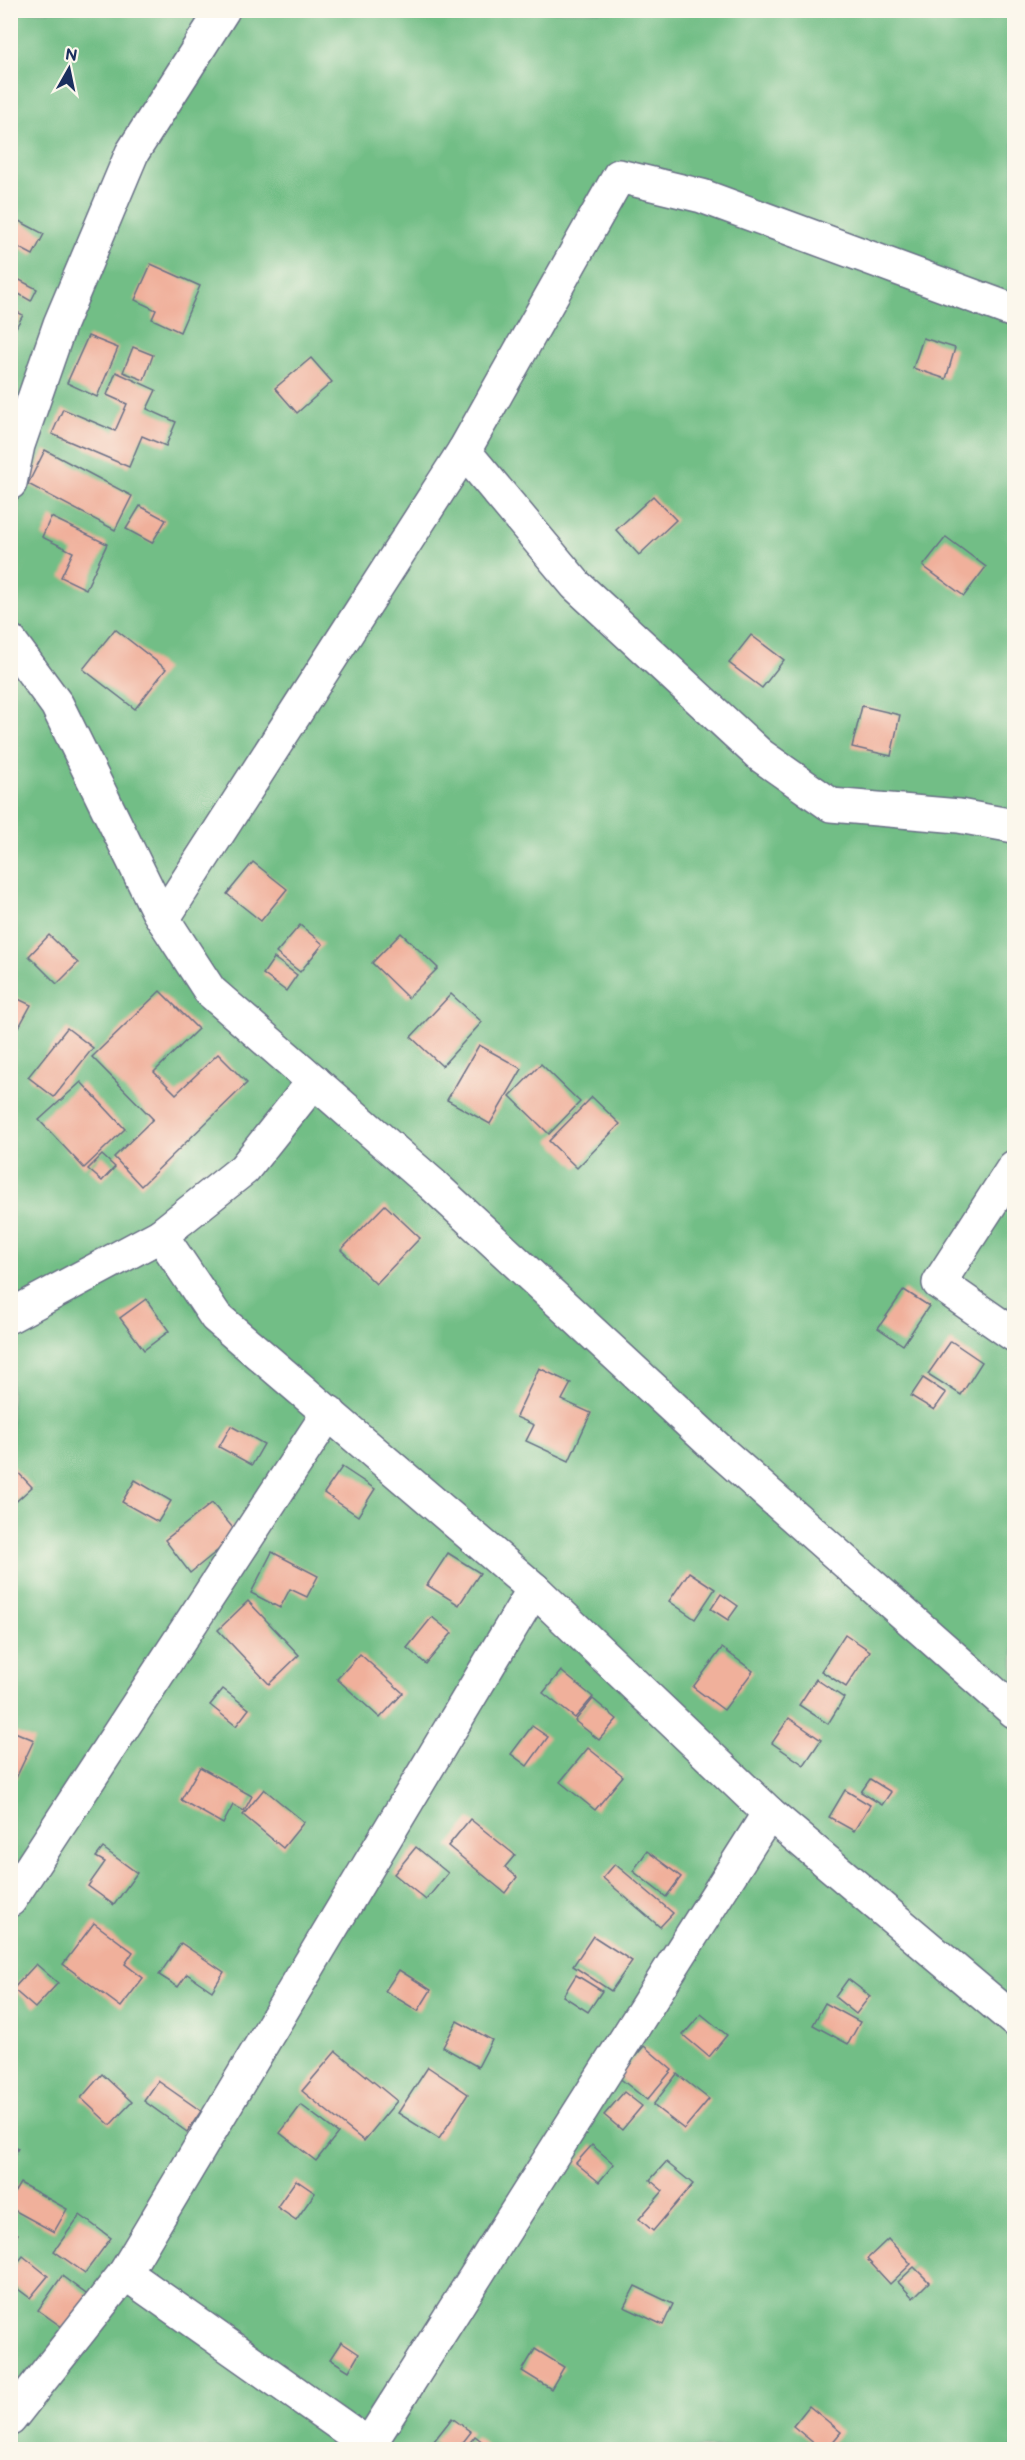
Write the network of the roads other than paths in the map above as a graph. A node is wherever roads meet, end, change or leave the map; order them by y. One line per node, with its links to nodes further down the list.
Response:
1 (224, 10): 4 (street)
2 (1014, 311): 3 (street)
3 (464, 451): 6 (street); 7 (street)
4 (10, 483)
5 (10, 641): 7 (street)
6 (1014, 826)
7 (163, 919): 8 (street)
8 (314, 1082): 10 (street); 15 (street)
9 (1014, 1167): 12 (street)
10 (160, 1235): 11 (street); 13 (street)
11 (10, 1316)
12 (1014, 1335)
13 (329, 1412): 14 (street); 17 (street)
14 (534, 1588): 16 (street); 19 (street)
15 (1014, 1711)
16 (769, 1813): 18 (street); 19 (street)
17 (10, 1900)
18 (1014, 2020)
19 (126, 2273): 20 (street)
20 (10, 2419)

